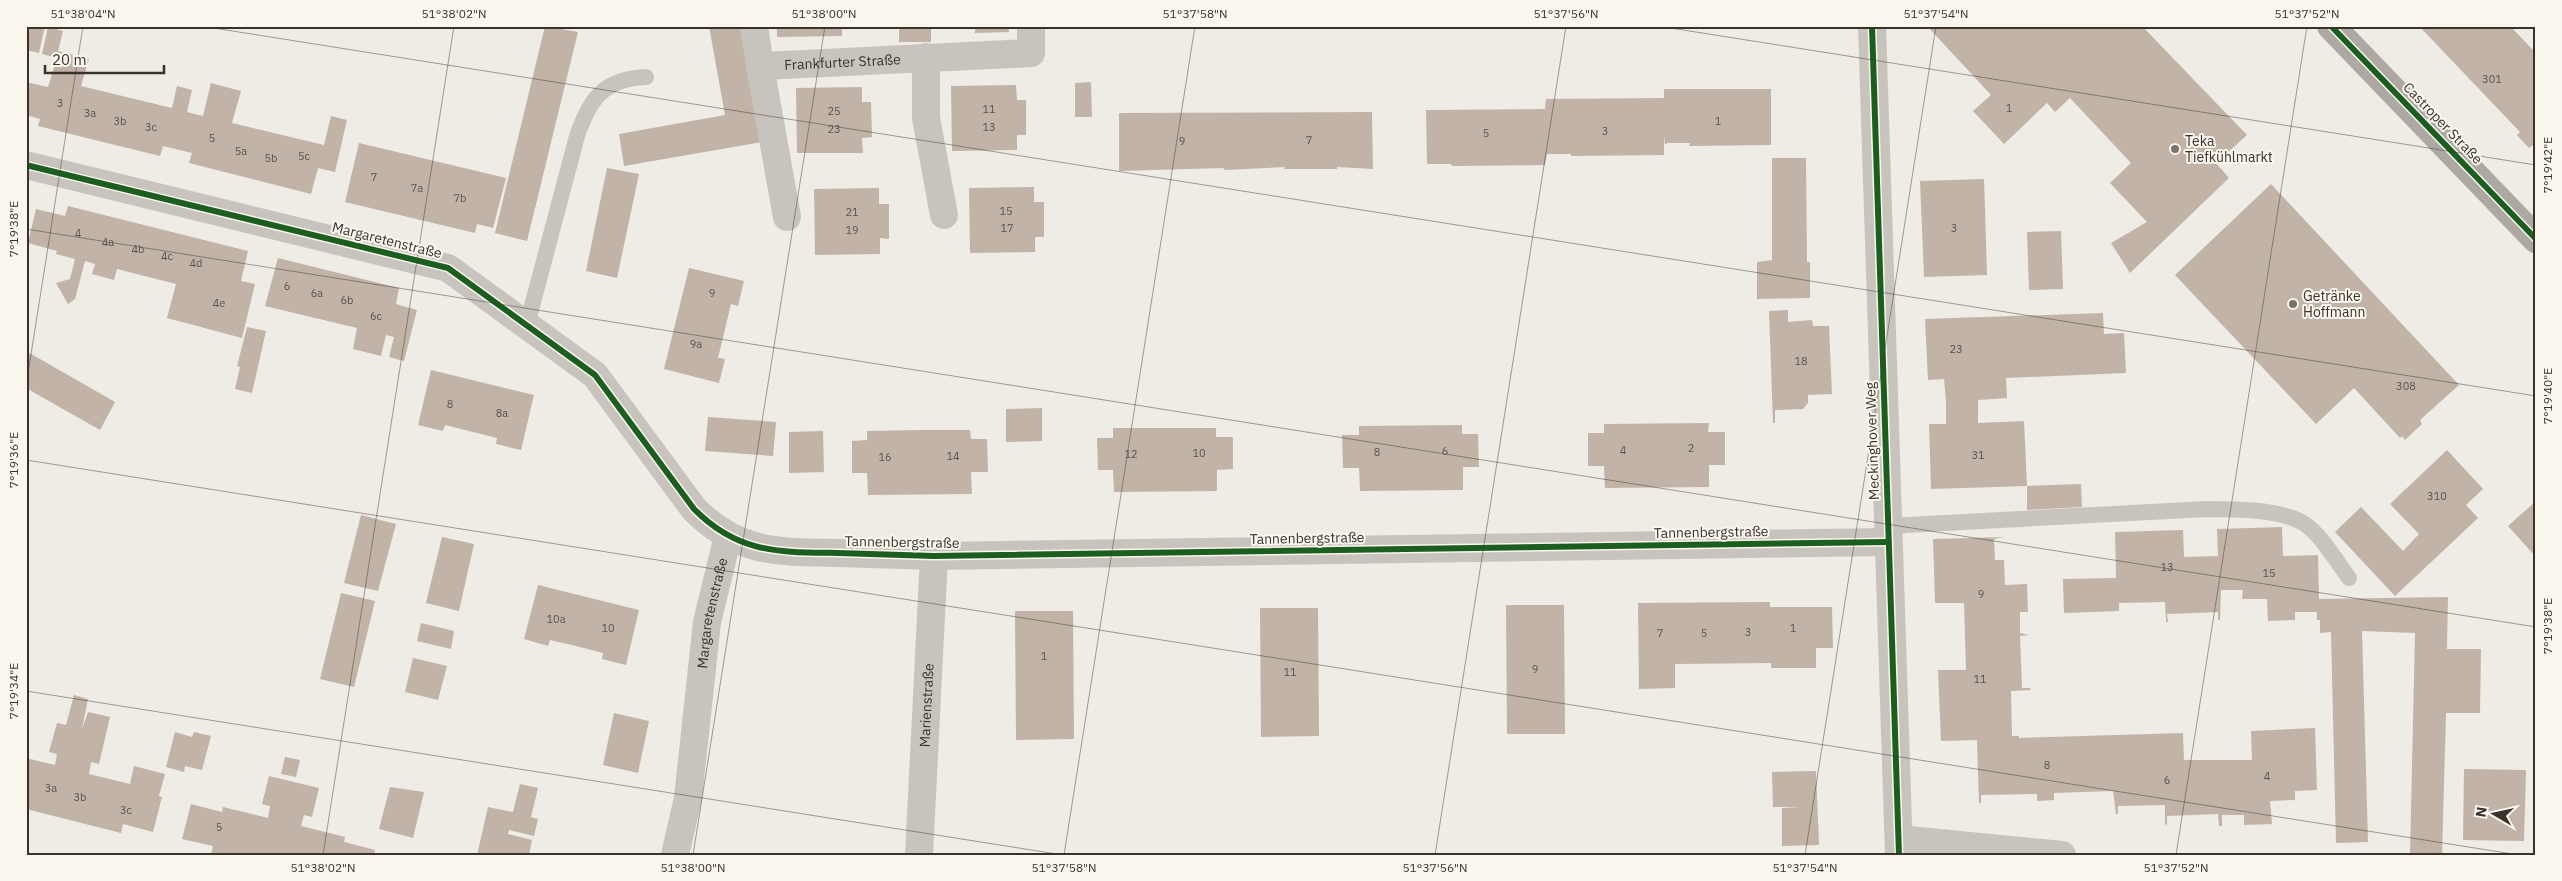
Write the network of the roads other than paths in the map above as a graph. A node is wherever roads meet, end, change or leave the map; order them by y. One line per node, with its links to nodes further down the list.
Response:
1 (754, 26): 6 (street)
2 (1031, 26): 5 (street, Frankfurter Straße)
3 (1872, 26): 13 (street, Meckinghover Weg)
4 (2331, 26): 11 (main road, Castroper Straße)
5 (926, 58): 6 (street, Frankfurter Straße); 9 (street)
6 (760, 66): 10 (street)
7 (646, 77): 12 (lane)
8 (26, 165): 12 (street, Margaretenstraße)
9 (944, 215)
10 (786, 217)
11 (2536, 239)
12 (527, 325): 14 (street, Margaretenstraße)
13 (1888, 534): 15 (street, Tannenbergstraße); 16 (lane); 17 (street, Meckinghover Weg)
14 (728, 536): 15 (street, Tannenbergstraße); 18 (street, Margaretenstraße)
15 (934, 556): 19 (street, Marienstraße)
16 (2349, 578)
17 (1899, 847): 20 (street)
18 (675, 855)
19 (919, 855)
20 (2062, 855)

